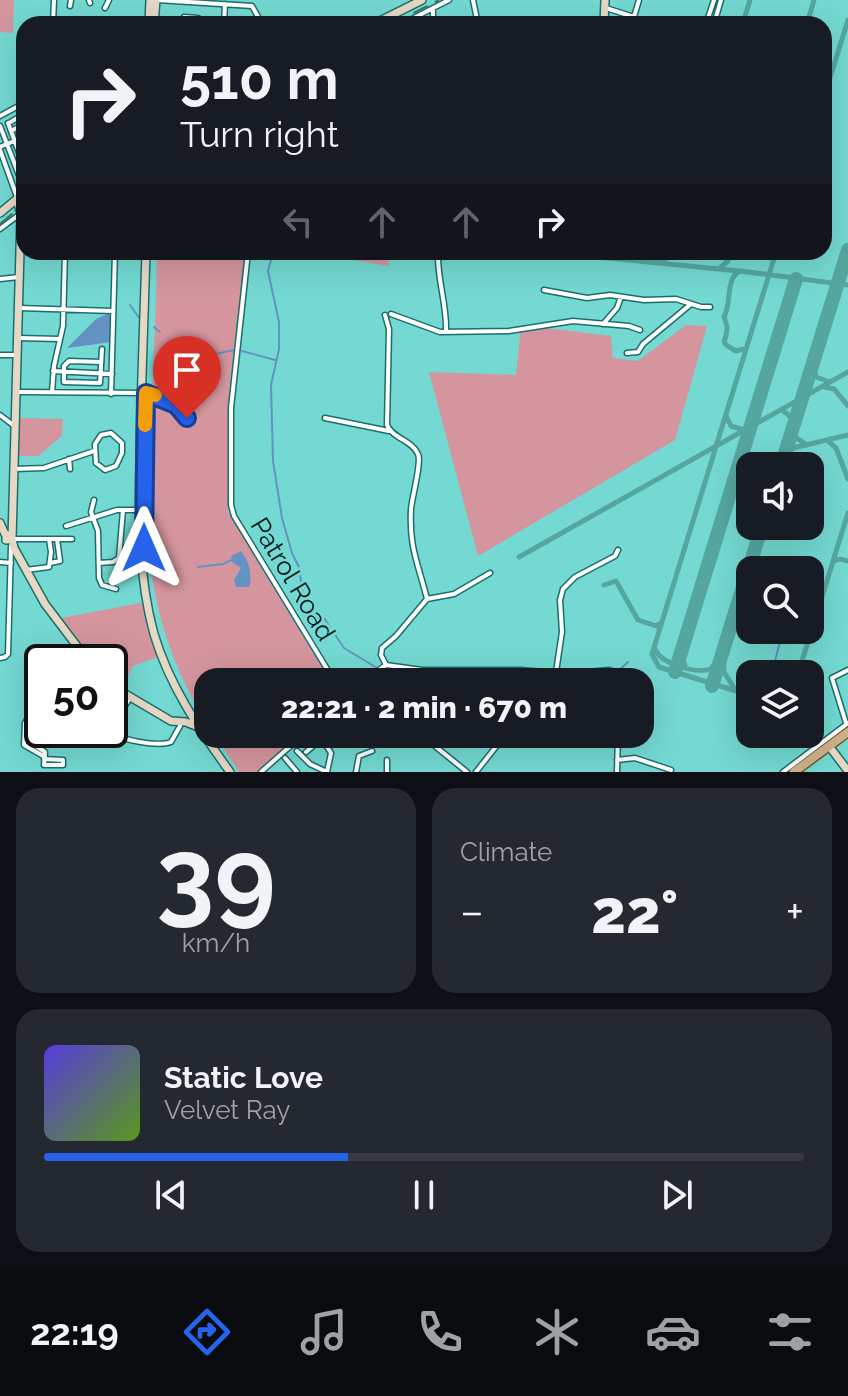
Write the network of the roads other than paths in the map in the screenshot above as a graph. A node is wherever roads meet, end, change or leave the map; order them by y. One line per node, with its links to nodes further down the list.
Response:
1 (109, 0): 10 (street)
2 (152, 0): 8 (street)
3 (400, 0): 12 (main road)
4 (422, 0): 12 (main road)
5 (449, 0): 11 (street)
6 (224, 3): 7 (street); 8 (street)
7 (254, 3)
8 (200, 4): 13 (street)
9 (605, 4): 17 (street)
10 (105, 8)
11 (433, 8): 15 (street); 16 (street)
12 (400, 11): 14 (main road)
13 (198, 16)
14 (390, 16)
15 (418, 16)
16 (433, 16)
17 (632, 16)
18 (16, 118): 19 (street)
19 (8, 123): 20 (street); 22 (street)
20 (0, 126): 24 (street)
21 (16, 128): 22 (street)
22 (11, 131): 23 (street)
23 (14, 140): 24 (street); 25 (street)
24 (7, 143): 26 (street); 27 (street)
25 (16, 145)
26 (0, 147): 28 (street)
27 (16, 162)
28 (16, 198)
29 (16, 211): 30 (street)
30 (0, 229)
31 (19, 260): 37 (main road)
32 (65, 260): 44 (street)
33 (115, 260): 45 (street)
34 (148, 260): 62 (main road)
35 (247, 260): 95 (street, Patrol Road)
36 (438, 260): 48 (street)
37 (19, 277): 38 (street); 43 (main road)
38 (0, 279)
39 (544, 290): 40 (street)
40 (621, 297): 41 (street); 46 (street)
41 (691, 304): 42 (street); 52 (street)
42 (710, 307)
43 (19, 308): 44 (street); 49 (main road)
44 (63, 309): 45 (street); 50 (street)
45 (113, 311): 59 (street)
46 (603, 324): 47 (street); 48 (street)
47 (640, 330)
48 (446, 331): 68 (street)
49 (18, 338): 50 (street); 54 (main road)
50 (60, 339): 56 (street)
51 (102, 349): 55 (street)
52 (627, 353)
53 (0, 355): 54 (street)
54 (18, 355): 60 (main road)
55 (101, 362): 57 (street); 58 (street)
56 (53, 371): 57 (street); 61 (street)
57 (64, 372): 58 (street); 58 (street)
58 (101, 373): 59 (street)
59 (112, 374): 63 (street)
60 (17, 392): 61 (street); 67 (main road)
61 (52, 393): 63 (street)
62 (144, 393): 63 (street); 66 (street); 75 (main road); 102 (main road)
63 (111, 394)
64 (0, 415): 67 (street)
65 (325, 418): 68 (street)
66 (188, 421)
67 (15, 426): 71 (main road)
68 (390, 431): 91 (street)
69 (94, 451): 69 (street); 70 (street)
70 (69, 459): 71 (street); 72 (street)
71 (14, 469): 79 (main road)
72 (70, 469)
73 (94, 500): 76 (street)
74 (123, 510): 75 (street); 76 (street); 87 (street)
75 (140, 510): 102 (main road)
76 (93, 519): 78 (street); 87 (street)
77 (1, 524): 79 (main road)
78 (66, 526)
79 (10, 539): 80 (street); 85 (street); 88 (main road)
80 (49, 539): 81 (street); 86 (street)
81 (57, 539): 82 (street); 86 (street)
82 (72, 539)
83 (618, 550): 98 (street)
84 (0, 562): 85 (street)
85 (11, 563): 93 (street)
86 (50, 563): 88 (street)
87 (99, 563): 90 (street)
88 (26, 570): 92 (main road)
89 (490, 573): 91 (street)
90 (116, 589)
91 (427, 599): 94 (street)
92 (75, 644)
93 (3, 658)
94 (386, 665): 96 (street); 97 (street)
95 (326, 668)
96 (382, 668)
97 (408, 668)
98 (557, 668)
99 (848, 671): 108 (street)
100 (130, 698): 101 (street); 105 (main road)
101 (128, 701)
102 (192, 713): 103 (main road); 104 (main road); 105 (main road)
103 (194, 716)
104 (194, 718)
105 (167, 719): 106 (main road)
106 (194, 725)
107 (180, 726): 109 (street)
108 (848, 727): 110 (main road); 138 (street)
109 (128, 740)
110 (829, 746): 129 (main road); 139 (main road)
111 (27, 748): 123 (street)
112 (214, 748): 127 (main road)
113 (217, 748): 127 (main road)
114 (288, 748): 130 (street)
115 (311, 748): 122 (street)
116 (328, 748): 132 (street)
117 (437, 748): 135 (street)
118 (495, 748): 136 (street)
119 (617, 748): 126 (street)
120 (297, 751): 132 (street)
121 (372, 751): 133 (street)
122 (306, 752)
123 (44, 758)
124 (285, 758): 131 (street)
125 (387, 760): 134 (street)
126 (617, 760): 128 (street); 137 (street)
127 (231, 770)
128 (671, 770)
129 (848, 771)
130 (261, 772)
131 (297, 772)
132 (327, 772)
133 (356, 772)
134 (387, 772)
135 (467, 772)
136 (476, 772)
137 (617, 772)
138 (783, 772)
139 (794, 772)

